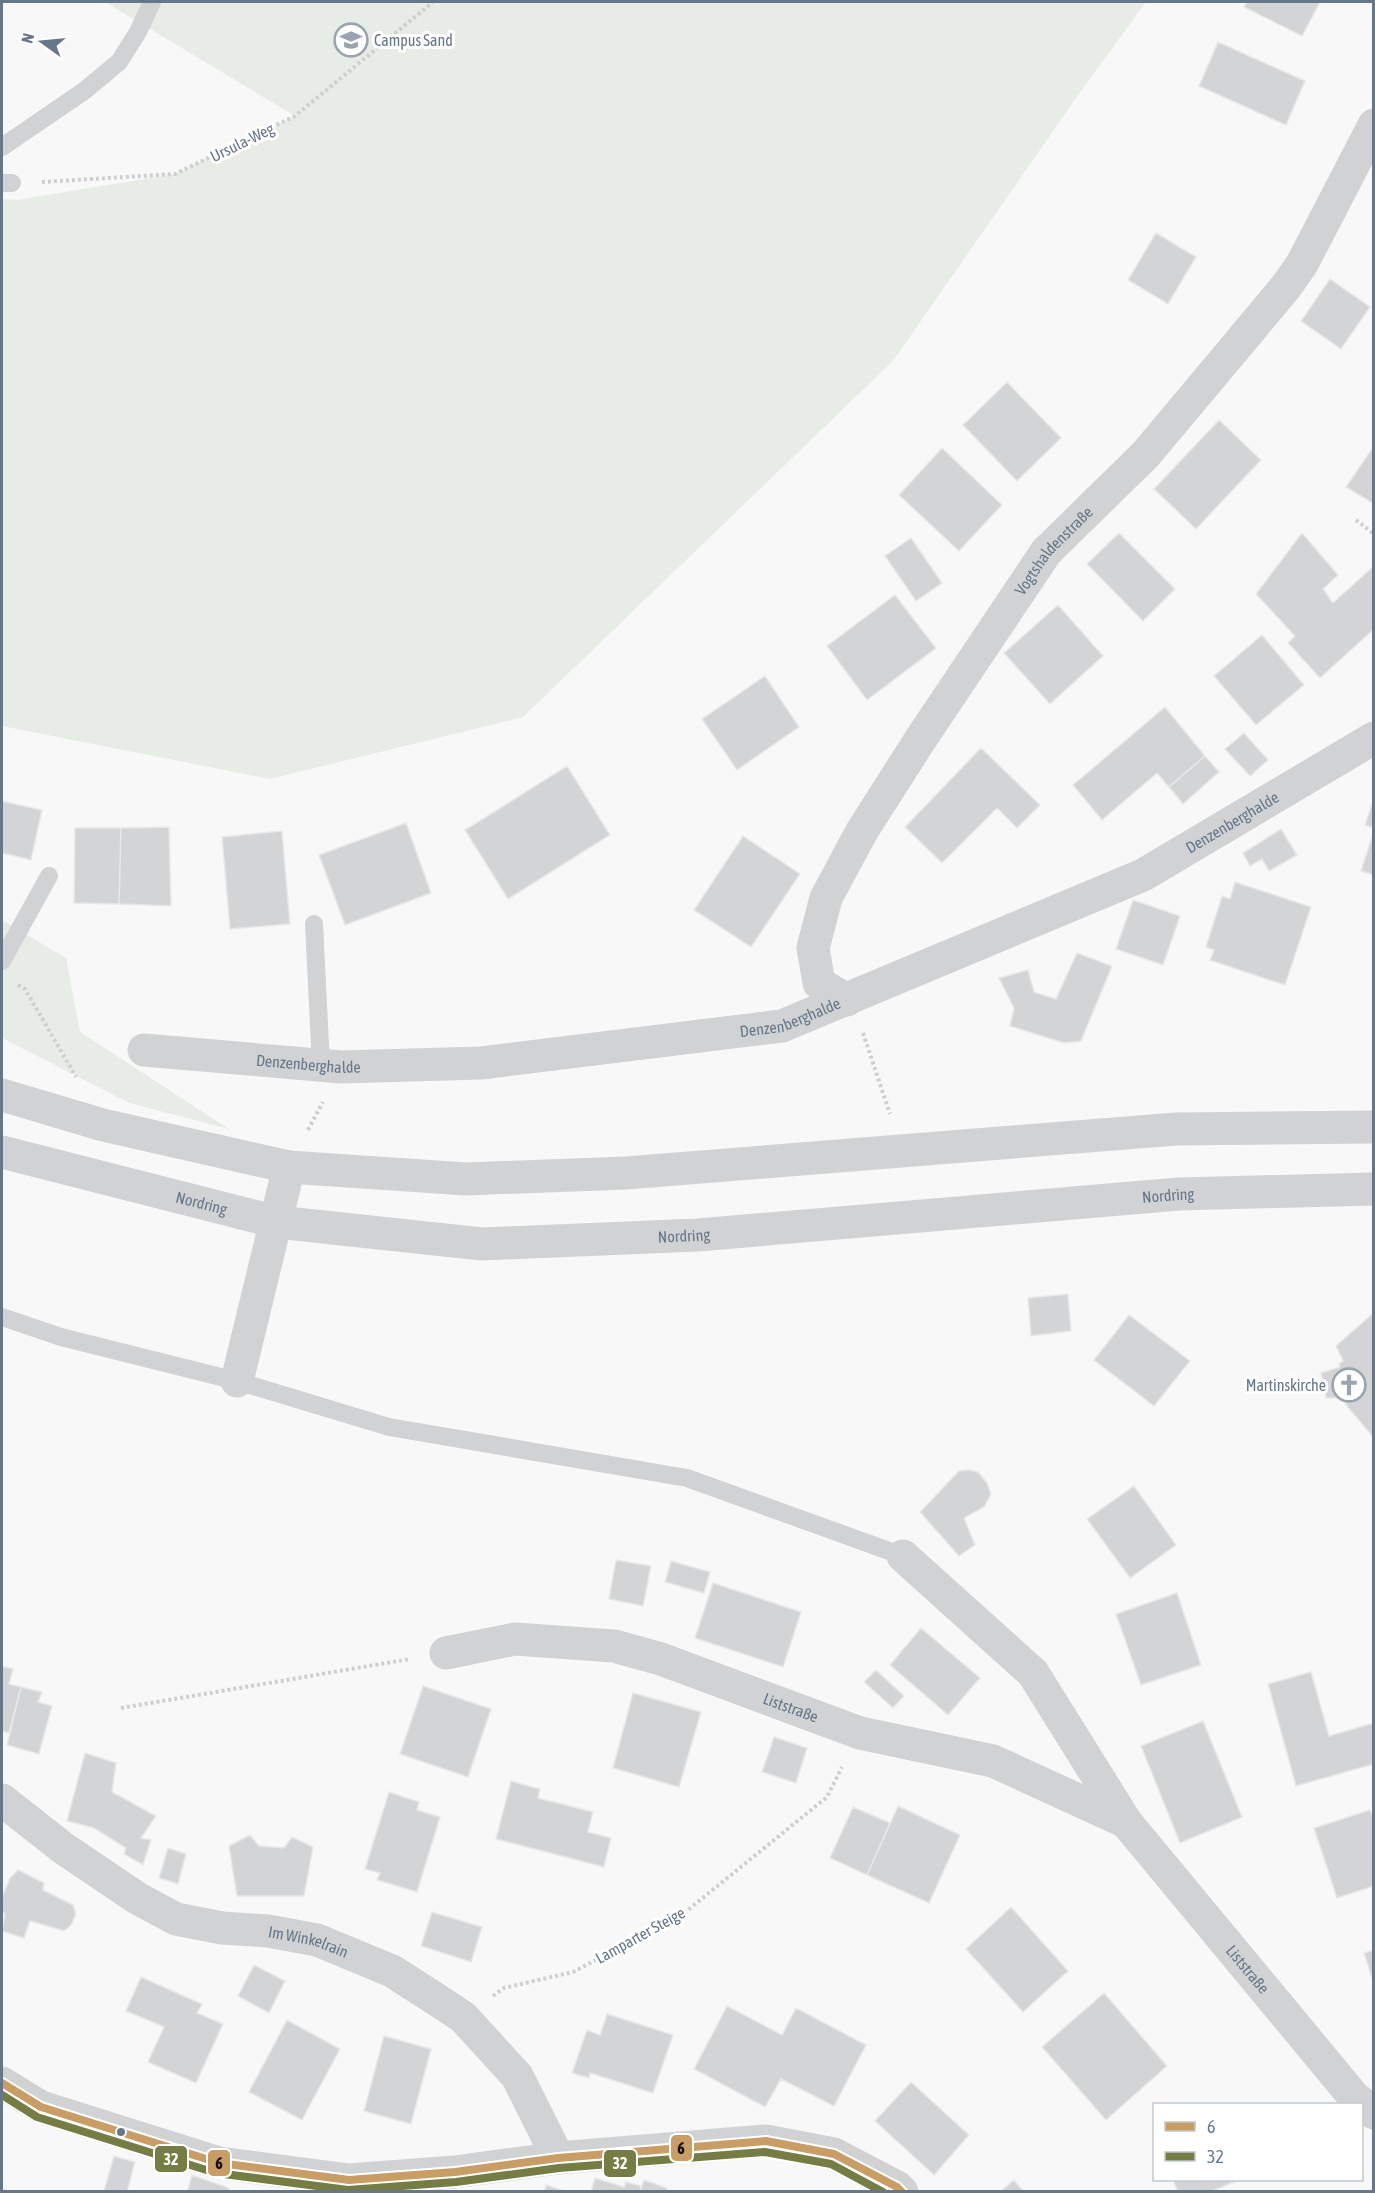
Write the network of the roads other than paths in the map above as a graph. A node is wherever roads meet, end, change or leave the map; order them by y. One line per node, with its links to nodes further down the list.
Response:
1 (152, 2): 3 (lane)
2 (1374, 125): 8 (street, Vogtshaldenstraße)
3 (2, 147)
4 (1374, 738): 8 (street, Denzenberghalde)
5 (50, 876): 7 (lane)
6 (314, 924): 10 (lane)
7 (2, 961)
8 (849, 999): 10 (street, Denzenberghalde)
9 (144, 1050): 10 (street, Denzenberghalde)
10 (331, 1066)
11 (2, 1095): 14 (street)
12 (1374, 1127): 14 (street)
13 (2, 1152): 16 (street, Nordring)
14 (289, 1167): 16 (street)
15 (1374, 1189): 16 (street, Nordring)
16 (277, 1222): 18 (street)
17 (2, 1317): 18 (lane)
18 (237, 1381): 19 (lane)
19 (903, 1556): 22 (street, Liststraße)
20 (446, 1653): 22 (street, Liststraße)
21 (2, 1800): 25 (street, Im Winkelrain)
22 (1126, 1822): 24 (street, Liststraße)
23 (2, 2084): 25 (street)
24 (1362, 2103)
25 (558, 2158): 26 (street)
26 (902, 2192)

